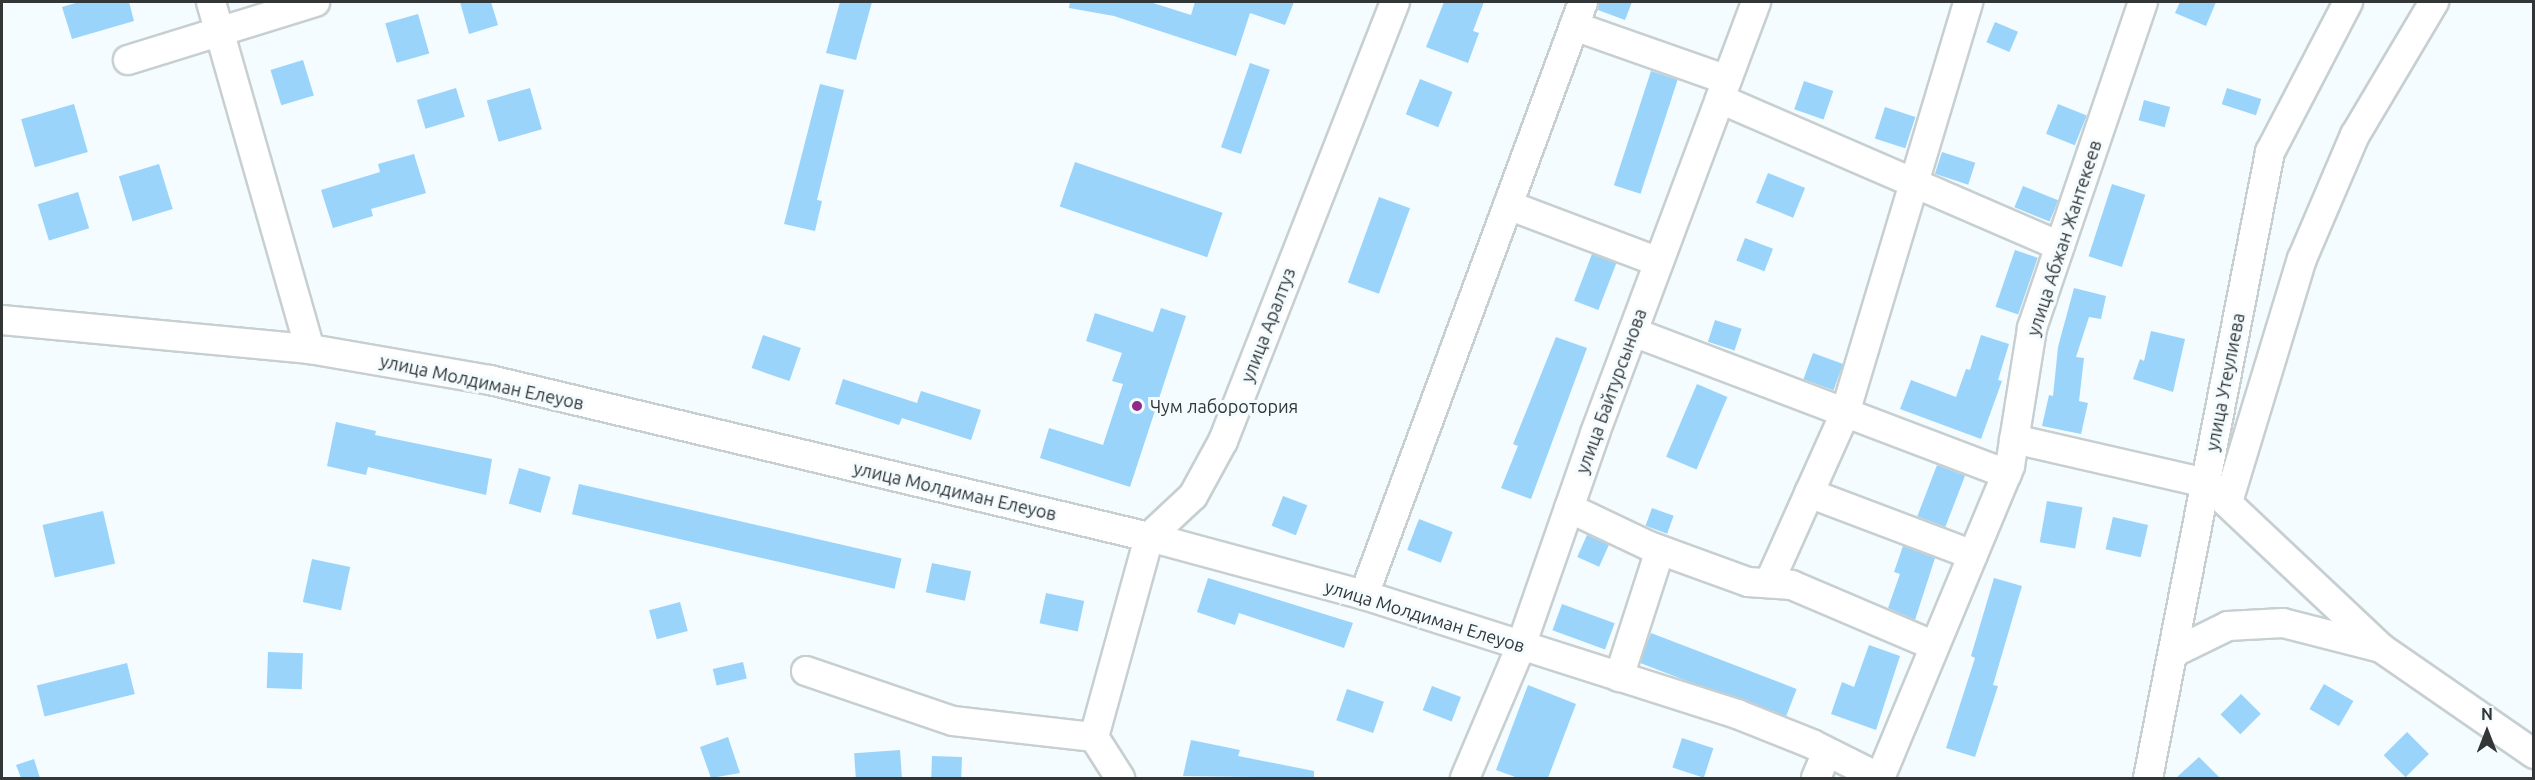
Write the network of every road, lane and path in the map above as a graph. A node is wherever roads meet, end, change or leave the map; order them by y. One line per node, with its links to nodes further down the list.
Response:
1 (211, 2): 10 (street)
2 (315, 2): 10 (street)
3 (1395, 2): 27 (street, улица Аралтуз)
4 (1756, 2): 12 (street, улица Байтурсынова)
5 (1968, 2): 13 (street)
6 (2143, 2): 15 (street, улица Абжан Жантекеев)
7 (2348, 2): 23 (street, улица Утеулиева)
8 (2434, 2): 25 (street)
9 (1578, 14): 12 (street); 14 (street)
10 (220, 30): 11 (street); 19 (street)
11 (128, 60)
12 (1723, 89): 13 (street); 16 (street, улица Байтурсынова)
13 (1912, 182): 15 (street); 20 (street)
14 (1508, 205): 16 (street); 31 (street)
15 (2060, 246): 21 (street, улица Абжан Жантекеев)
16 (1659, 262): 18 (street, улица Байтурсынова)
17 (2, 320): 19 (street, улица Молдиман Елеуов)
18 (1633, 332): 20 (street); 26 (street, улица Байтурсынова)
19 (310, 349): 27 (street, улица Молдиман Елеуов)
20 (1845, 413): 22 (street); 24 (street)
21 (2014, 439): 22 (street, улица Абжан Жантекеев); 23 (street)
22 (2007, 474): 29 (street, улица Абжан Жантекеев)
23 (2206, 483): 25 (street); 35 (street, улица Утеулиева)
24 (1809, 493): 29 (street); 30 (street)
25 (2228, 502): 34 (street)
26 (1569, 508): 28 (street); 32 (street, улица Байтурсынова)
27 (1149, 537): 31 (street, улица Молдиман Елеуов); 38 (street)
28 (1660, 550): 30 (street); 37 (street)
29 (1973, 555): 33 (street, улица Абжан Жантекеев)
30 (1769, 583): 33 (street)
31 (1364, 595): 32 (street, улица Молдиман Елеуов)
32 (1521, 646): 37 (street, улица Молдиман Елеуов); 42 (street, улица Байтурсынова)
33 (1935, 646): 44 (street, улица Абжан Жантекеев)
34 (2380, 648): 35 (street); 40 (street)
35 (2173, 653): 45 (street, улица Утеулиева)
36 (806, 671): 38 (street)
37 (1619, 677): 39 (street, улица Молдиман Елеуов)
38 (1094, 737): 41 (street)
39 (1827, 752): 43 (street); 44 (street, улица Молдиман Елеуов)
40 (2534, 754)
41 (1120, 778)
42 (1465, 778)
43 (1816, 778)
44 (1880, 778)
45 (2148, 778)

